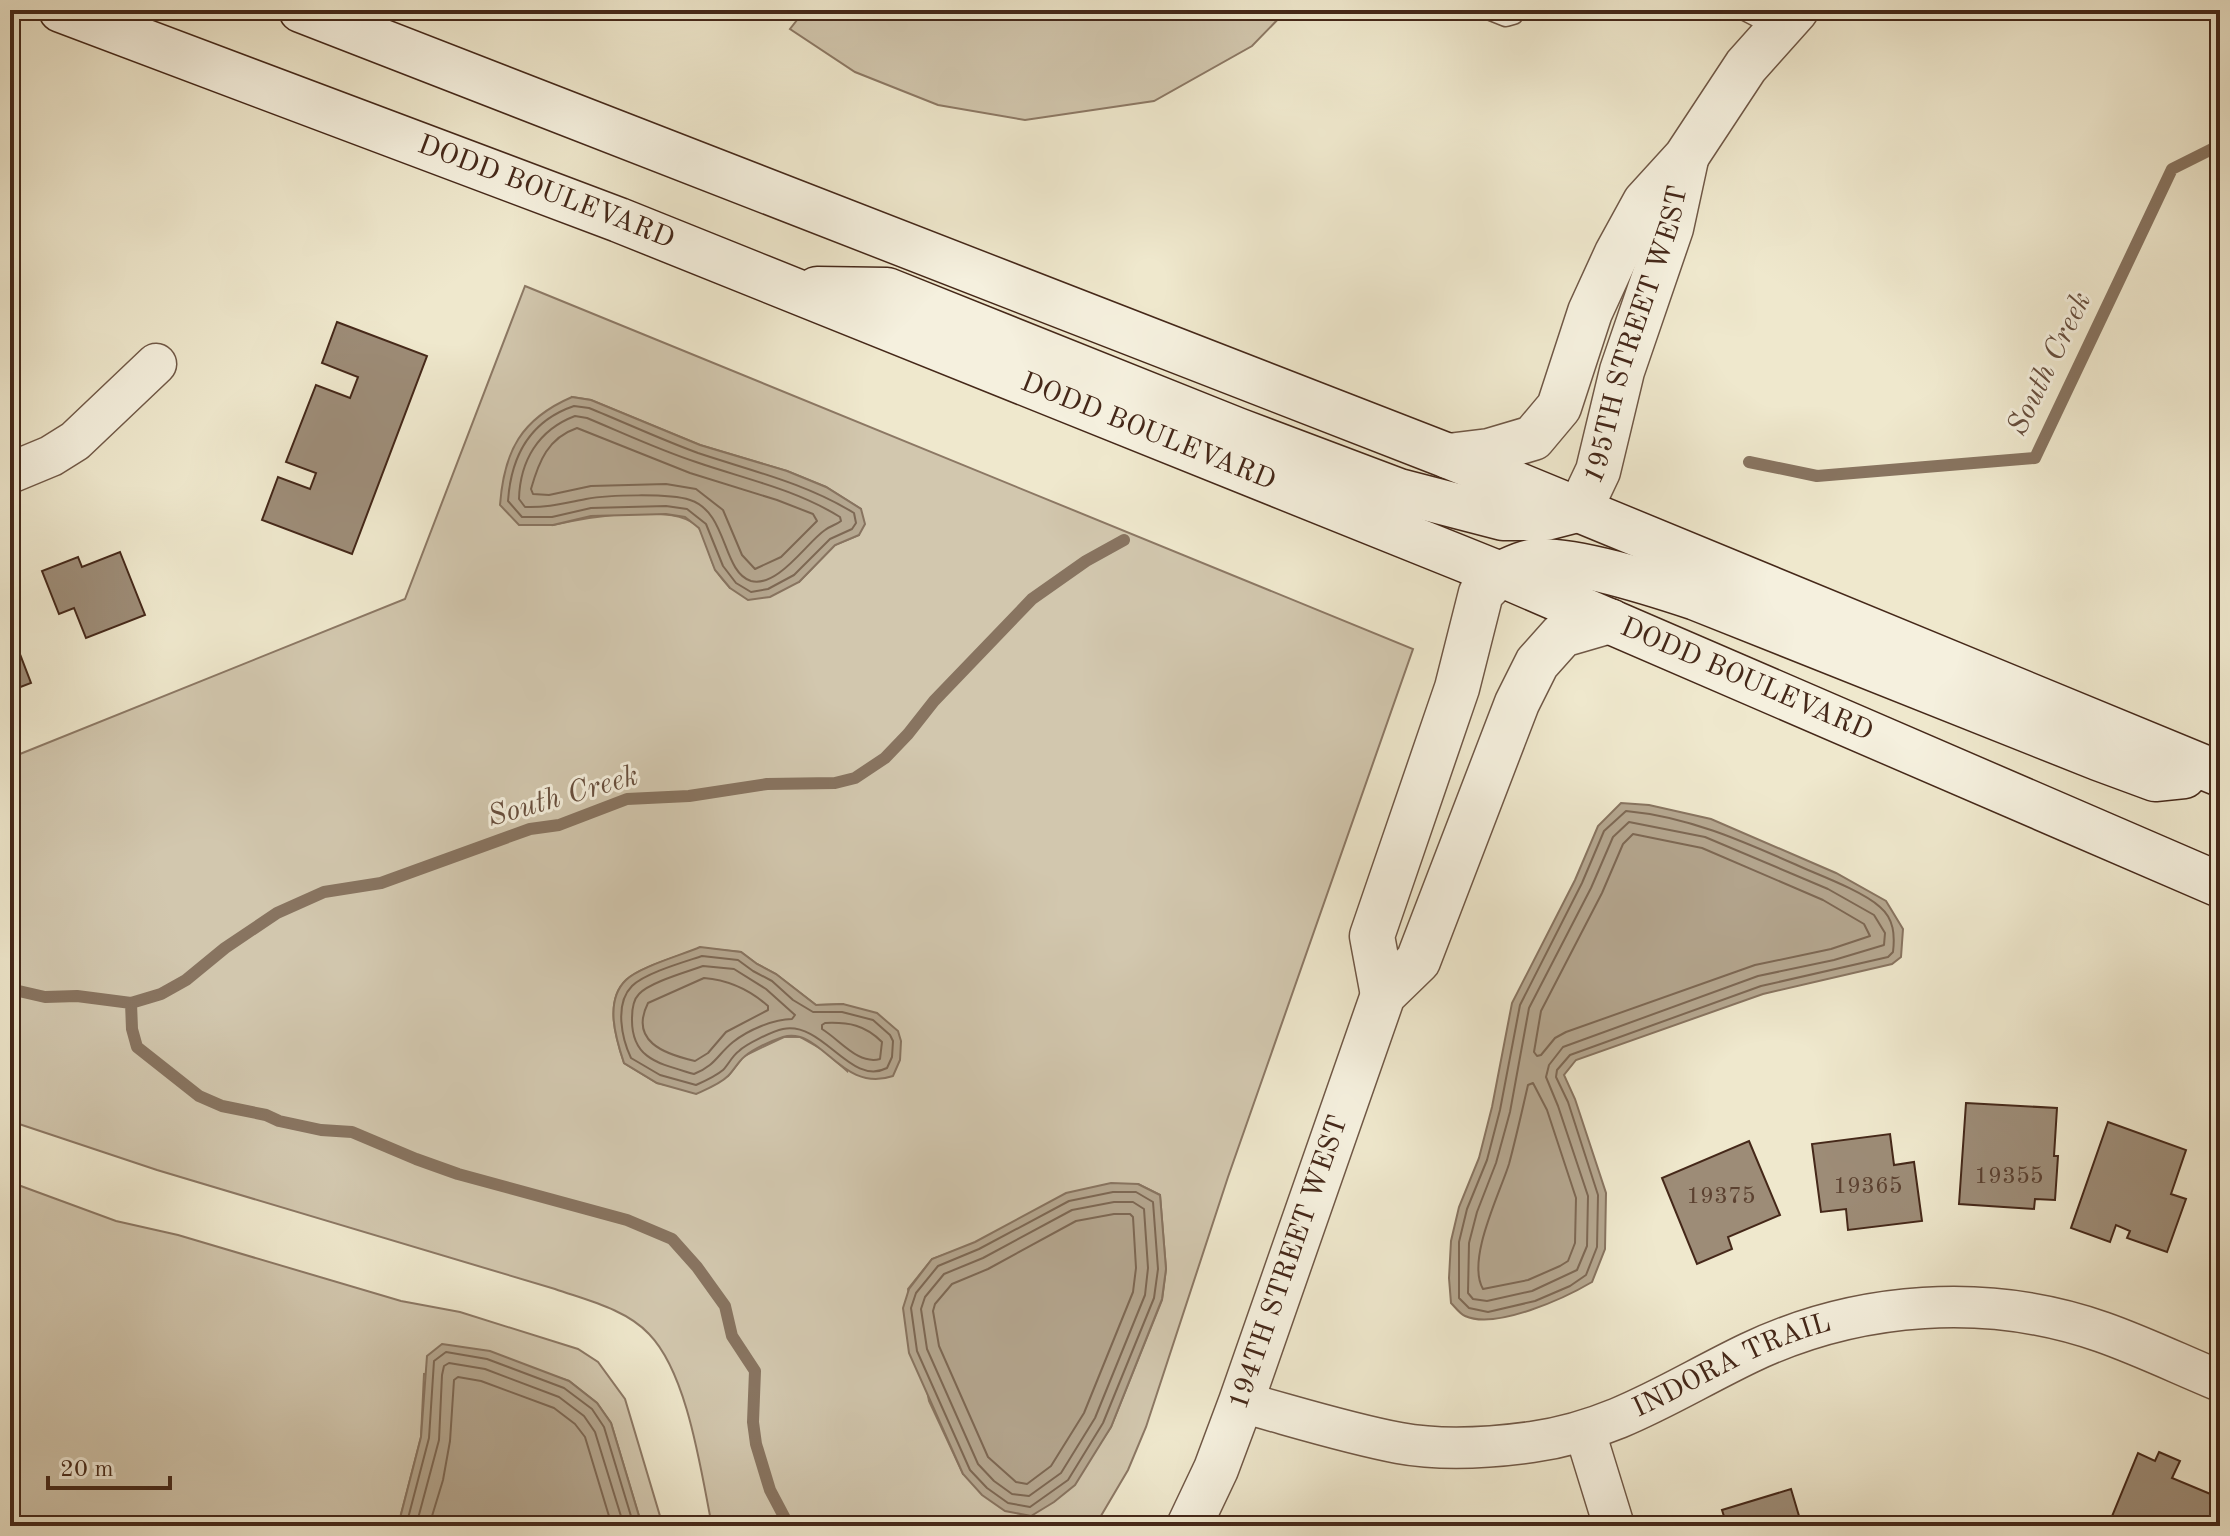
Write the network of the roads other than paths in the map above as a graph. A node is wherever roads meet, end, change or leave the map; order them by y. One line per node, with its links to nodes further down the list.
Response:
1 (61, 10): 7 (main road, DODD BOULEVARD)
2 (301, 10): 9 (main road)
3 (1491, 10): 4 (lane)
4 (1515, 10)
5 (1774, 16): 6 (main road, 195TH STREET WEST)
6 (1686, 157): 9 (main road, 195TH STREET WEST); 11 (main road, 195TH STREET WEST)
7 (793, 289): 11 (main road); 12 (main road, DODD BOULEVARD)
8 (156, 364): 10 (street)
9 (1448, 456): 11 (main road)
10 (10, 473)
11 (1580, 509): 14 (main road)
12 (1500, 574): 13 (main road, DODD BOULEVARD); 14 (main road); 16 (main road, 194TH STREET WEST)
13 (1610, 621): 15 (main road, DODD BOULEVARD); 16 (main road, 194TH STREET WEST)
14 (2219, 774)
15 (2220, 885)
16 (1383, 995): 18 (main road, 194TH STREET WEST)
17 (2220, 1381): 19 (street, INDORA TRAIL)
18 (1241, 1402): 19 (street, INDORA TRAIL); 20 (main road, 194TH STREET WEST)
19 (1585, 1432): 21 (street)
20 (1189, 1526)
21 (1614, 1526)

